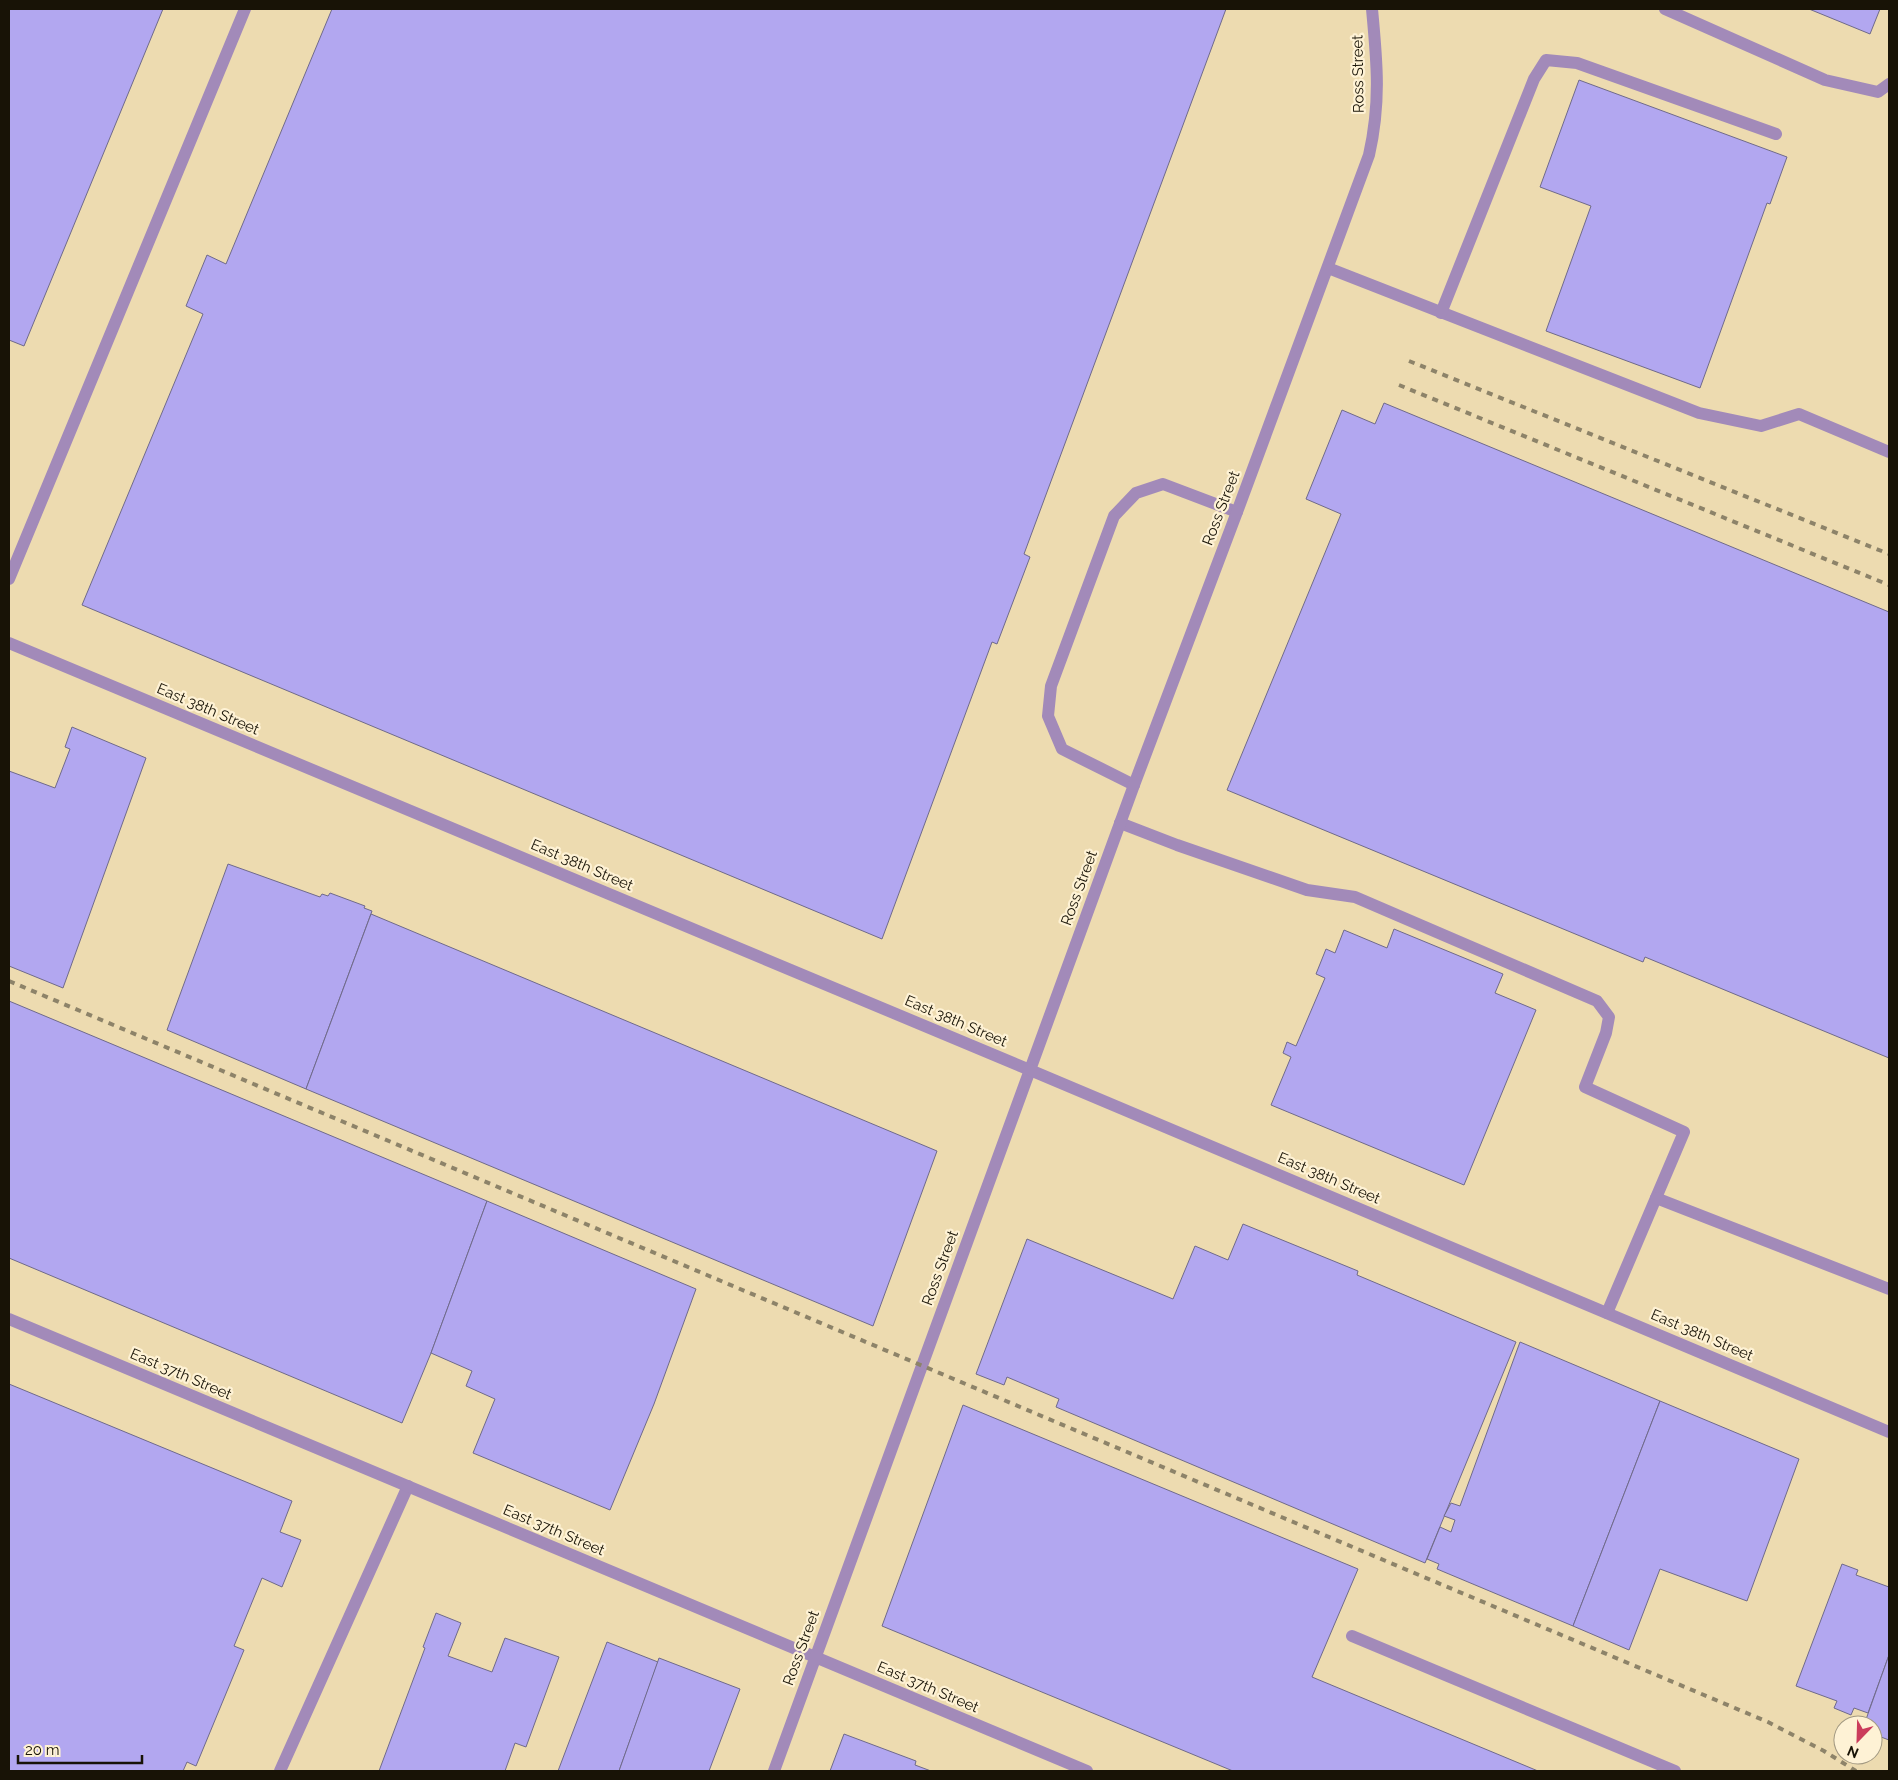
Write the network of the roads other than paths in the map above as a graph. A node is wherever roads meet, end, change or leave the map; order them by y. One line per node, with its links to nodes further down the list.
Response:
1 (245, 9): 10 (street)
2 (1372, 9): 6 (street, Ross Street)
3 (1665, 9): 4 (street)
4 (1889, 84)
5 (1776, 134): 7 (street)
6 (1328, 268): 7 (street); 9 (street, Ross Street)
7 (1441, 313): 8 (street)
8 (1889, 452)
9 (1237, 512): 12 (street, Ross Street); 12 (street)
10 (9, 579)
11 (9, 643): 14 (street, East 38th Street)
12 (1134, 785): 13 (street, Ross Street)
13 (1120, 823): 14 (street, Ross Street); 15 (street)
14 (1030, 1070): 17 (street, East 38th Street); 22 (street, Ross Street)
15 (1656, 1198): 16 (street); 17 (street)
16 (1889, 1289)
17 (1607, 1313): 19 (street, East 38th Street)
18 (9, 1319): 20 (street, East 37th Street)
19 (1889, 1432)
20 (408, 1486): 22 (street, East 37th Street); 23 (street)
21 (1352, 1636): 26 (street)
22 (814, 1658): 24 (street, Ross Street); 25 (street, East 37th Street)
23 (280, 1771)
24 (774, 1771)
25 (1087, 1771)
26 (1675, 1771)

